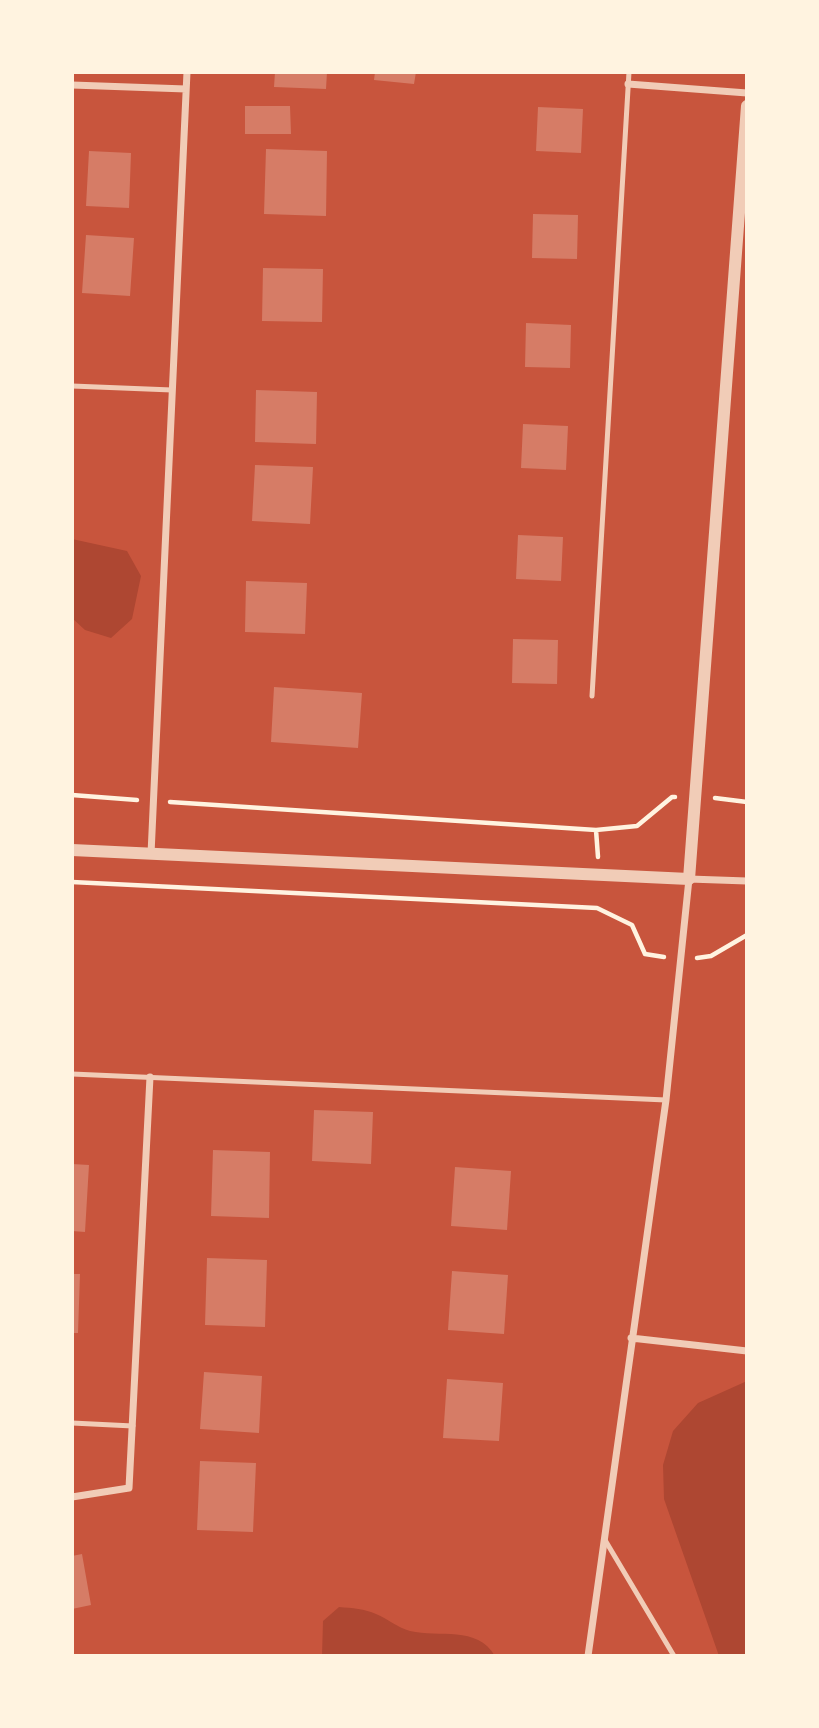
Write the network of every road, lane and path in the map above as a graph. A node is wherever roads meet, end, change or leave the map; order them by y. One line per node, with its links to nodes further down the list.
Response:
1 (187, 72): 5 (street)
2 (629, 72): 3 (lane)
3 (628, 84): 6 (street); 10 (lane)
4 (72, 85): 5 (street)
5 (186, 89): 9 (street)
6 (747, 93)
7 (747, 106): 12 (street)
8 (72, 386): 9 (lane)
9 (172, 390): 13 (street)
10 (592, 696)
11 (72, 795): 13 (path)
12 (695, 796): 13 (path); 14 (path); 17 (street)
13 (153, 801): 16 (street)
14 (747, 802)
15 (72, 850): 16 (street)
16 (151, 854): 17 (street)
17 (688, 879): 18 (street); 21 (street)
18 (747, 881)
19 (72, 883): 21 (path)
20 (747, 935): 21 (path)
21 (680, 960): 24 (street)
22 (72, 1074): 23 (lane)
23 (150, 1077): 24 (lane); 28 (street)
24 (666, 1100): 25 (street)
25 (631, 1338): 26 (street); 30 (street)
26 (747, 1351)
27 (72, 1423): 28 (lane)
28 (133, 1426): 29 (street)
29 (72, 1497)
30 (604, 1537): 31 (street); 32 (lane)
31 (587, 1656)
32 (674, 1656)

